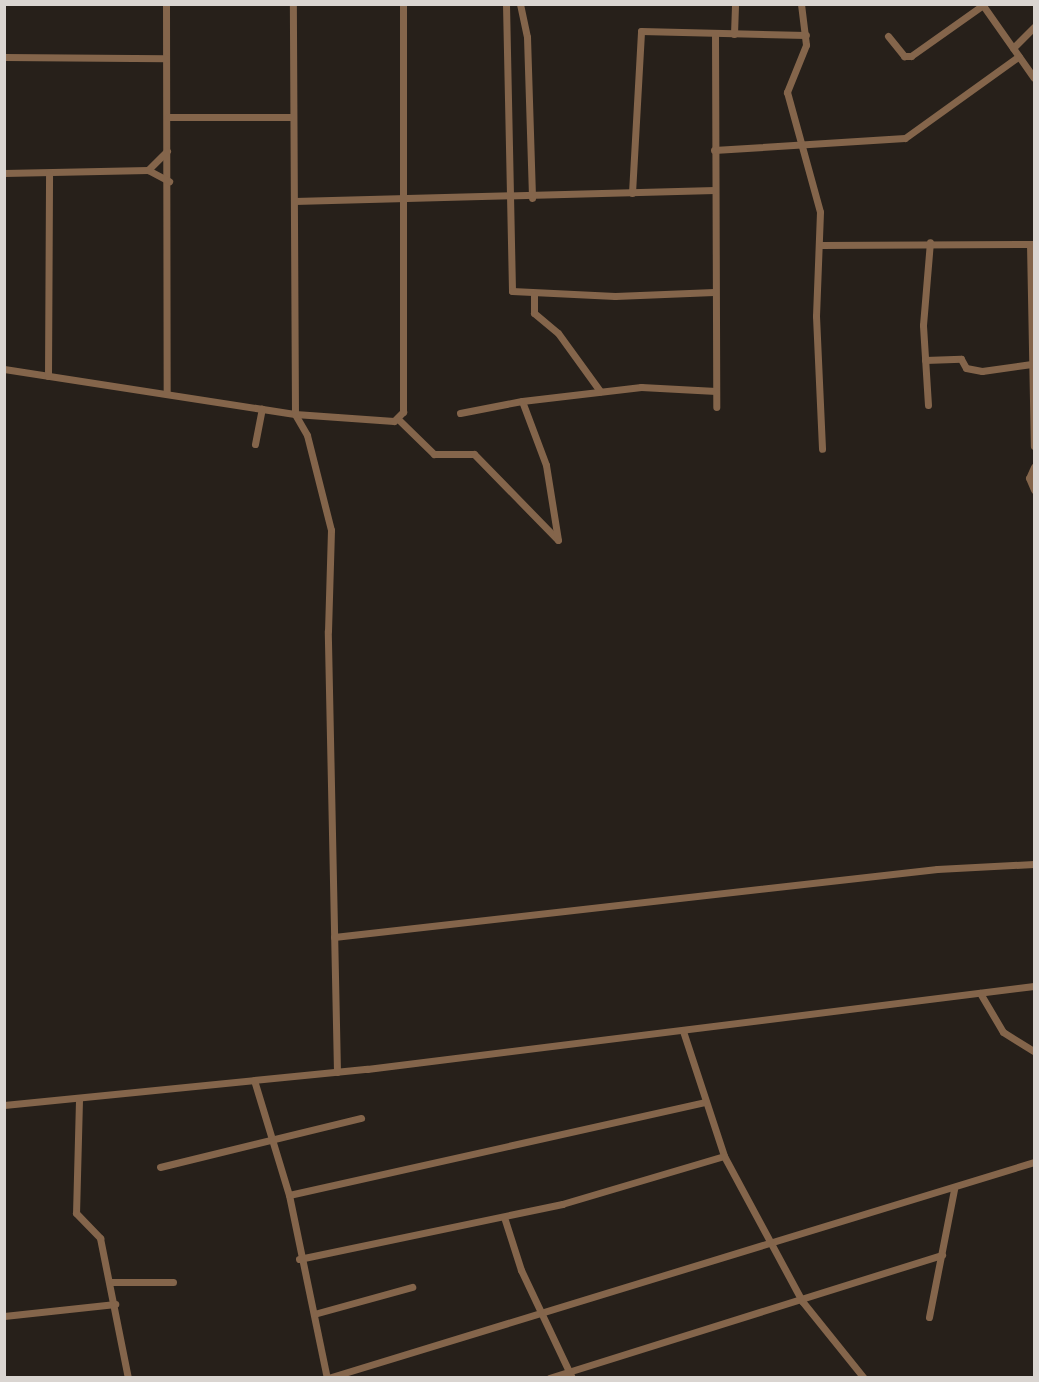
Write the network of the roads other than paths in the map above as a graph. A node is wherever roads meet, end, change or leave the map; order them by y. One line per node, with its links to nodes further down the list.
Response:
1 (166, 4): 17 (street)
2 (293, 4): 20 (street)
3 (403, 4): 33 (street)
4 (506, 4): 31 (street)
5 (520, 4): 30 (street)
6 (735, 4): 11 (street)
7 (801, 4): 12 (street)
8 (983, 5): 13 (street); 14 (street)
9 (1035, 27): 14 (street)
10 (715, 33): 11 (street); 23 (street); 29 (street)
11 (734, 34): 12 (street)
12 (806, 35): 21 (street)
13 (888, 36)
14 (1013, 48): 15 (street)
15 (1019, 56): 18 (street); 21 (street)
16 (4, 57): 17 (street)
17 (166, 58): 19 (street)
18 (1035, 78)
19 (168, 117): 20 (street); 22 (street)
20 (293, 117): 32 (street)
21 (803, 148): 23 (street); 36 (street)
22 (168, 150): 24 (street); 27 (street)
23 (714, 150): 28 (street)
24 (148, 170): 26 (street); 27 (street)
25 (4, 173): 26 (street)
26 (50, 173): 42 (street)
27 (169, 181): 45 (street)
28 (715, 190): 29 (street); 37 (street)
29 (632, 193): 30 (street)
30 (532, 198): 31 (street)
31 (511, 199): 33 (street); 38 (street)
32 (294, 201): 33 (street); 51 (street)
33 (405, 201): 52 (street)
34 (930, 242): 35 (street); 36 (street); 39 (street)
35 (1032, 244): 40 (street)
36 (821, 245): 55 (street)
37 (714, 292): 38 (street); 44 (street)
38 (534, 294): 43 (street)
39 (925, 360): 40 (street); 47 (street)
40 (1032, 364): 54 (street)
41 (4, 369): 42 (street)
42 (48, 376): 45 (street)
43 (600, 391): 44 (street); 46 (street)
44 (716, 391): 48 (street)
45 (167, 394): 49 (street)
46 (522, 401): 50 (street); 52 (street)
47 (928, 405)
48 (716, 407)
49 (262, 409): 51 (street); 53 (street)
50 (460, 413)
51 (295, 414): 52 (street); 59 (street)
52 (399, 420)
53 (255, 444)
54 (1035, 446)
55 (822, 449)
56 (1035, 468): 57 (street)
57 (1035, 490)
58 (1035, 864): 59 (street)
59 (334, 937): 64 (street)
60 (1035, 986): 61 (street)
61 (980, 993): 62 (street); 63 (street)
62 (683, 1031): 64 (street); 67 (street)
63 (1035, 1051)
64 (337, 1072): 65 (street)
65 (254, 1080): 66 (street); 70 (street)
66 (78, 1100): 68 (street); 80 (street)
67 (706, 1102): 71 (street); 75 (street)
68 (4, 1105)
69 (361, 1118): 70 (street)
70 (271, 1138): 73 (street); 75 (street)
71 (724, 1156): 76 (street); 77 (street)
72 (1035, 1162): 74 (street)
73 (160, 1167)
74 (954, 1189): 77 (street); 78 (street)
75 (289, 1195): 79 (street)
76 (504, 1217): 79 (street); 85 (street)
77 (770, 1244): 83 (street); 85 (street)
78 (942, 1256): 83 (street); 88 (street)
79 (299, 1258): 86 (street)
80 (110, 1282): 81 (street); 84 (street)
81 (173, 1282)
82 (412, 1287): 86 (street)
83 (802, 1301): 89 (street); 93 (street)
84 (115, 1305): 87 (street); 90 (street)
85 (540, 1313): 89 (street); 91 (street)
86 (314, 1314): 91 (street)
87 (4, 1316)
88 (929, 1317)
89 (570, 1375): 92 (street)
90 (128, 1377)
91 (327, 1377)
92 (549, 1377)
93 (864, 1377)

